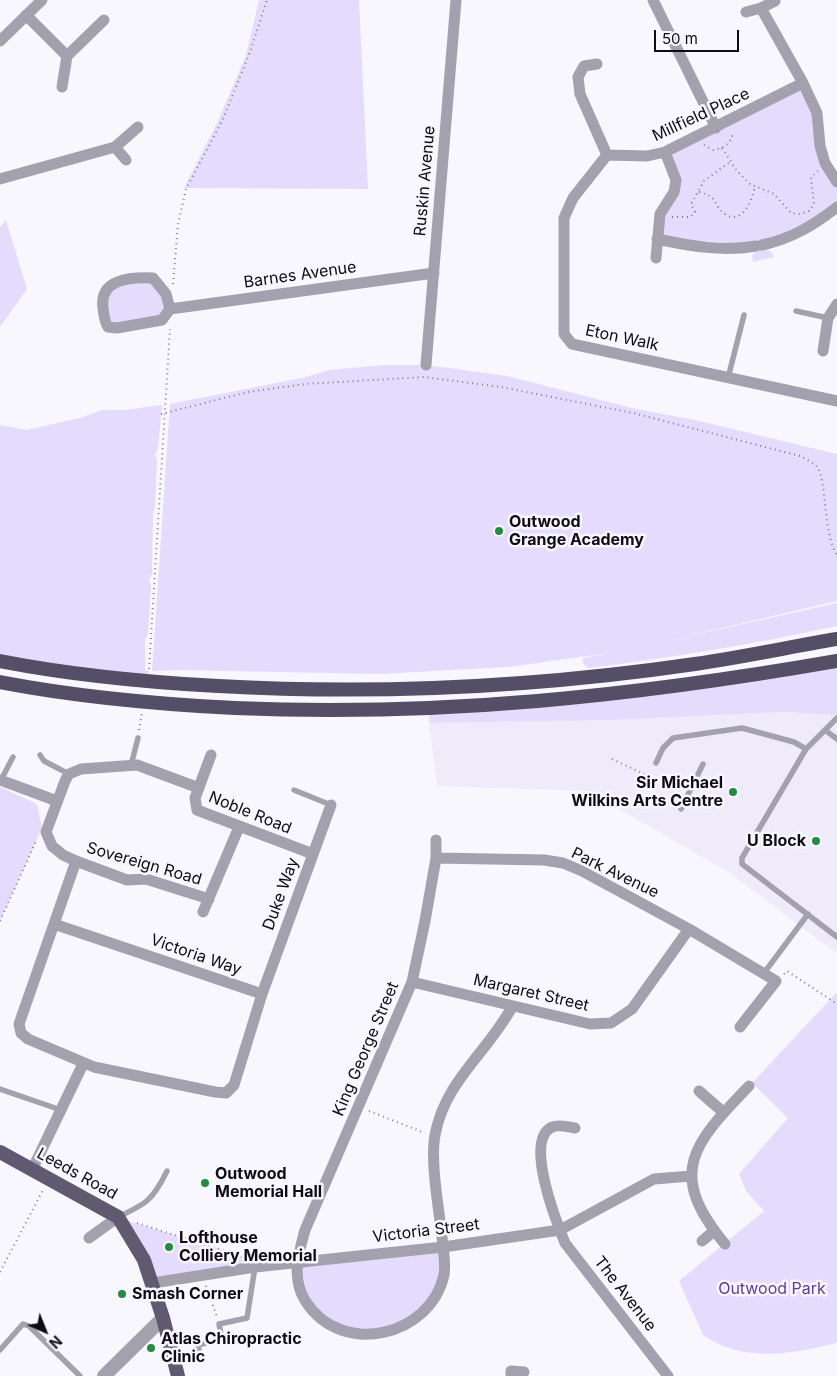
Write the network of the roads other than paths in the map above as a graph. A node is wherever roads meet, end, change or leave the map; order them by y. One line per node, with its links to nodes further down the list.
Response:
1 (42, 0): 7 (street)
2 (456, 0): 25 (street, Ruskin Avenue)
3 (653, 0): 15 (street)
4 (775, 1): 5 (street)
5 (761, 8): 6 (street); 12 (street)
6 (746, 12)
7 (26, 15): 9 (street); 10 (street)
8 (104, 20): 10 (street)
9 (0, 41)
10 (67, 56): 13 (street)
11 (597, 64): 18 (street)
12 (803, 83): 15 (street, Millfield Place); 21 (street)
13 (62, 87)
14 (138, 127): 16 (street)
15 (716, 128): 17 (street, Millfield Place)
16 (115, 147): 19 (street); 20 (street)
17 (666, 152): 18 (street, Millfield Place); 23 (street)
18 (608, 155): 33 (street, Eton Walk)
19 (126, 160)
20 (0, 179)
21 (837, 182)
22 (837, 207): 23 (street)
23 (658, 239): 24 (street)
24 (656, 258)
25 (434, 273): 27 (street, Barnes Avenue); 32 (street, Ruskin Avenue)
26 (837, 304): 30 (street)
27 (170, 309): 27 (street, Barnes Avenue)
28 (796, 311): 30 (lane)
29 (744, 315): 33 (lane)
30 (828, 318): 31 (street)
31 (824, 351)
32 (426, 365)
33 (728, 378): 34 (street, Eton Walk)
34 (837, 401)
35 (837, 639): 36 (highway)
36 (0, 661)
37 (837, 661): 38 (highway)
38 (0, 682)
39 (837, 718): 40 (lane)
40 (825, 730): 42 (lane); 43 (lane)
41 (138, 738): 49 (lane)
42 (837, 739)
43 (806, 749): 47 (lane); 64 (lane)
44 (40, 755): 50 (lane)
45 (211, 755): 52 (street, Noble Road)
46 (13, 757): 51 (lane)
47 (656, 763)
48 (703, 764): 56 (lane)
49 (132, 765): 50 (street, Noble Road); 52 (street, Noble Road)
50 (69, 774): 54 (street)
51 (1, 780): 54 (street)
52 (198, 788): 57 (street, Noble Road)
53 (294, 790): 55 (lane)
54 (57, 801): 61 (street)
55 (331, 805): 59 (street, Duke Way)
56 (681, 809)
57 (239, 827): 59 (street, Noble Road); 62 (street, Sovereign Road)
58 (436, 840): 60 (street, King George Street)
59 (312, 854): 70 (street, Duke Way)
60 (436, 858): 66 (street, Park Avenue); 69 (street, King George Street)
61 (76, 861): 62 (street, Sovereign Road); 65 (street, Sovereign Road)
62 (209, 899): 63 (street, Sovereign Road)
63 (203, 912)
64 (808, 914): 67 (lane); 68 (lane)
65 (54, 924): 70 (street, Victoria Way); 73 (street)
66 (690, 929): 68 (street, Park Avenue); 71 (street, Margaret Street)
67 (837, 937)
68 (764, 973): 72 (street, Park Avenue)
69 (412, 982): 71 (street, Margaret Street); 91 (street, King George Street)
70 (262, 994): 73 (street)
71 (512, 1007): 90 (street)
72 (740, 1028)
73 (83, 1064): 77 (street)
74 (749, 1086): 78 (street)
75 (0, 1089): 77 (lane)
76 (699, 1092): 78 (street)
77 (60, 1110): 81 (street)
78 (724, 1112): 83 (street)
79 (575, 1128): 85 (street, The Avenue)
80 (0, 1152): 81 (main road, Leeds Road)
81 (32, 1170): 84 (main road, Leeds Road)
82 (167, 1171): 84 (lane)
83 (690, 1176): 85 (street, Victoria Street); 86 (street)
84 (118, 1218): 87 (street); 93 (main road, Leeds Road)
85 (560, 1230): 90 (street, Victoria Street); 102 (street, The Avenue)
86 (714, 1231): 88 (street); 89 (street)
87 (89, 1238)
88 (702, 1241)
89 (725, 1244)
90 (443, 1247): 91 (street, Victoria Street); 91 (street)
91 (296, 1262): 92 (street, Victoria Street)
92 (255, 1267): 93 (street, Victoria Street); 96 (lane)
93 (153, 1283): 94 (main road, Leeds Road)
94 (163, 1318): 99 (street); 100 (main road, Leeds Road)
95 (0, 1350): 98 (lane)
96 (201, 1360)
97 (524, 1372): 101 (street)
98 (80, 1376)
99 (104, 1376)
100 (178, 1376)
101 (511, 1376)
102 (668, 1376)

